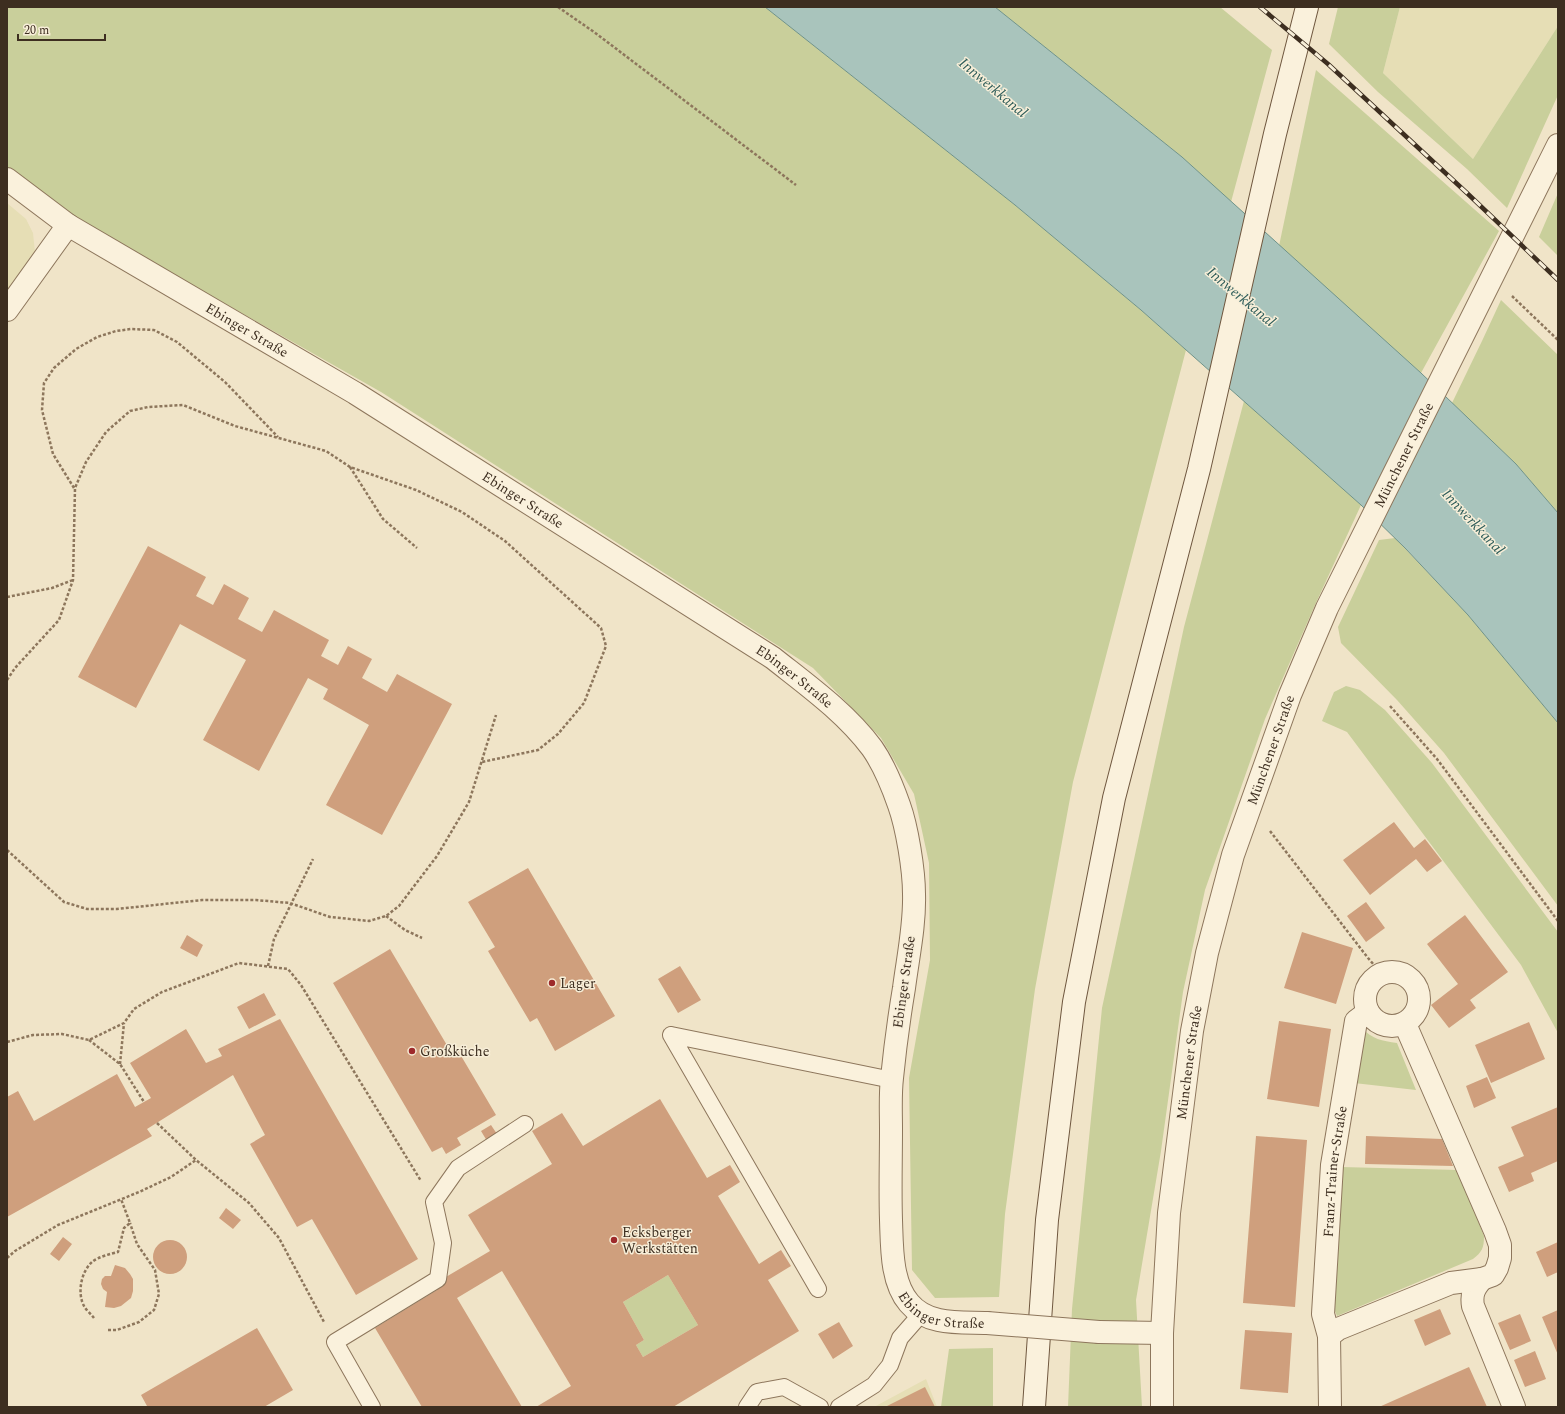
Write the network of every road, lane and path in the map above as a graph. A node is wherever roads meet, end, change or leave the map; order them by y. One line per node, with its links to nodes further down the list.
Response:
1 (558, 7): 5 (path)
2 (1307, 7): 56 (street)
3 (1558, 145): 7 (street, Münchener Straße)
4 (7, 179): 6 (street, Ebinger Straße)
5 (796, 185)
6 (68, 225): 8 (street); 35 (street, Ebinger Straße)
7 (1493, 278): 9 (path); 49 (street, Münchener Straße)
8 (7, 310)
9 (1558, 340)
10 (279, 438): 11 (path); 12 (path); 12 (path)
11 (350, 467): 13 (path); 19 (path)
12 (75, 488): 14 (path)
13 (417, 548)
14 (73, 580): 15 (path); 16 (path)
15 (7, 597)
16 (7, 680)
17 (1390, 706): 25 (path)
18 (496, 716): 19 (path)
19 (482, 762): 24 (path)
20 (1267, 827): 28 (path)
21 (7, 850): 23 (path)
22 (312, 859): 23 (path)
23 (290, 903): 24 (path); 27 (path)
24 (386, 916): 26 (path)
25 (1558, 921)
26 (422, 938)
27 (268, 966): 30 (path); 41 (path)
28 (1382, 974): 29 (street); 31 (street)
29 (1368, 1012): 31 (street); 50 (street, Franz-Trainer-Straße)
30 (124, 1023): 32 (path); 34 (path)
31 (1405, 1024): 44 (street)
32 (89, 1040): 33 (path); 34 (path)
33 (7, 1042)
34 (120, 1064): 36 (path)
35 (892, 1080): 45 (lane); 46 (street, Ebinger Straße)
36 (144, 1102)
37 (157, 1123): 39 (path)
38 (525, 1124): 41 (lane)
39 (196, 1160): 40 (path); 51 (path)
40 (121, 1199): 42 (path); 43 (path)
41 (434, 1202): 51 (lane)
42 (130, 1223): 47 (path); 48 (path)
43 (7, 1258)
44 (1482, 1279): 50 (street); 59 (street)
45 (818, 1289)
46 (921, 1314): 49 (street, Ebinger Straße, bridge); 55 (lane)
47 (94, 1318)
48 (108, 1330)
49 (1162, 1333): 57 (street, Münchener Straße)
50 (1329, 1336): 58 (street, Franz-Trainer-Straße)
51 (335, 1342): 52 (lane)
52 (372, 1407)
53 (747, 1407): 54 (lane)
54 (820, 1407)
55 (839, 1407)
56 (1034, 1407)
57 (1162, 1407)
58 (1330, 1407)
59 (1514, 1407)

